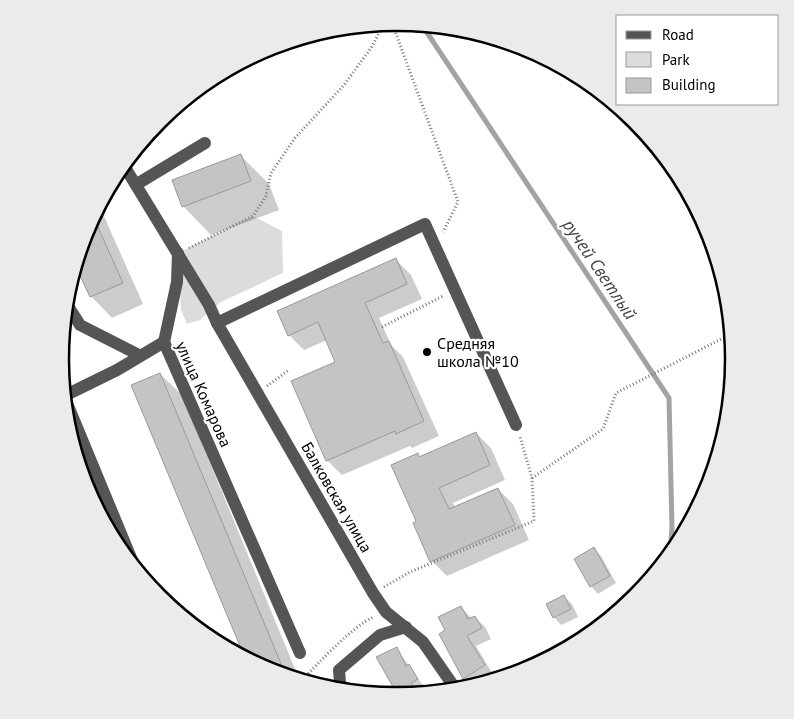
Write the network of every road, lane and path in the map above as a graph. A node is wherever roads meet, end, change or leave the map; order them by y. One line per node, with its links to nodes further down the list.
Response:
1 (395, 31): 6 (path)
2 (380, 32): 7 (path)
3 (205, 143): 5 (street)
4 (128, 171): 5 (street, Балковская улица)
5 (137, 184): 7 (street, Балковская улица)
6 (436, 246): 8 (street); 10 (street)
7 (178, 253): 10 (street, Балковская улица); 13 (street)
8 (455, 290): 11 (path); 19 (street)
9 (73, 313): 14 (street)
10 (217, 323): 17 (street, Балковская улица)
11 (382, 327)
12 (725, 338): 20 (path)
13 (164, 342): 14 (street, улица Комарова); 25 (street, улица Комарова)
14 (139, 355): 16 (street, улица Комарова)
15 (289, 370): 17 (path)
16 (71, 392)
17 (259, 393): 22 (street, Балковская улица)
18 (75, 421): 21 (street, улица Комарова)
19 (516, 425): 20 (path)
20 (532, 478): 22 (path)
21 (125, 543)
22 (373, 593): 24 (street, Балковская улица)
23 (366, 620): 26 (path)
24 (406, 627): 27 (street); 28 (street, Балковская улица)
25 (300, 653)
26 (307, 675)
27 (340, 682)
28 (451, 683)

